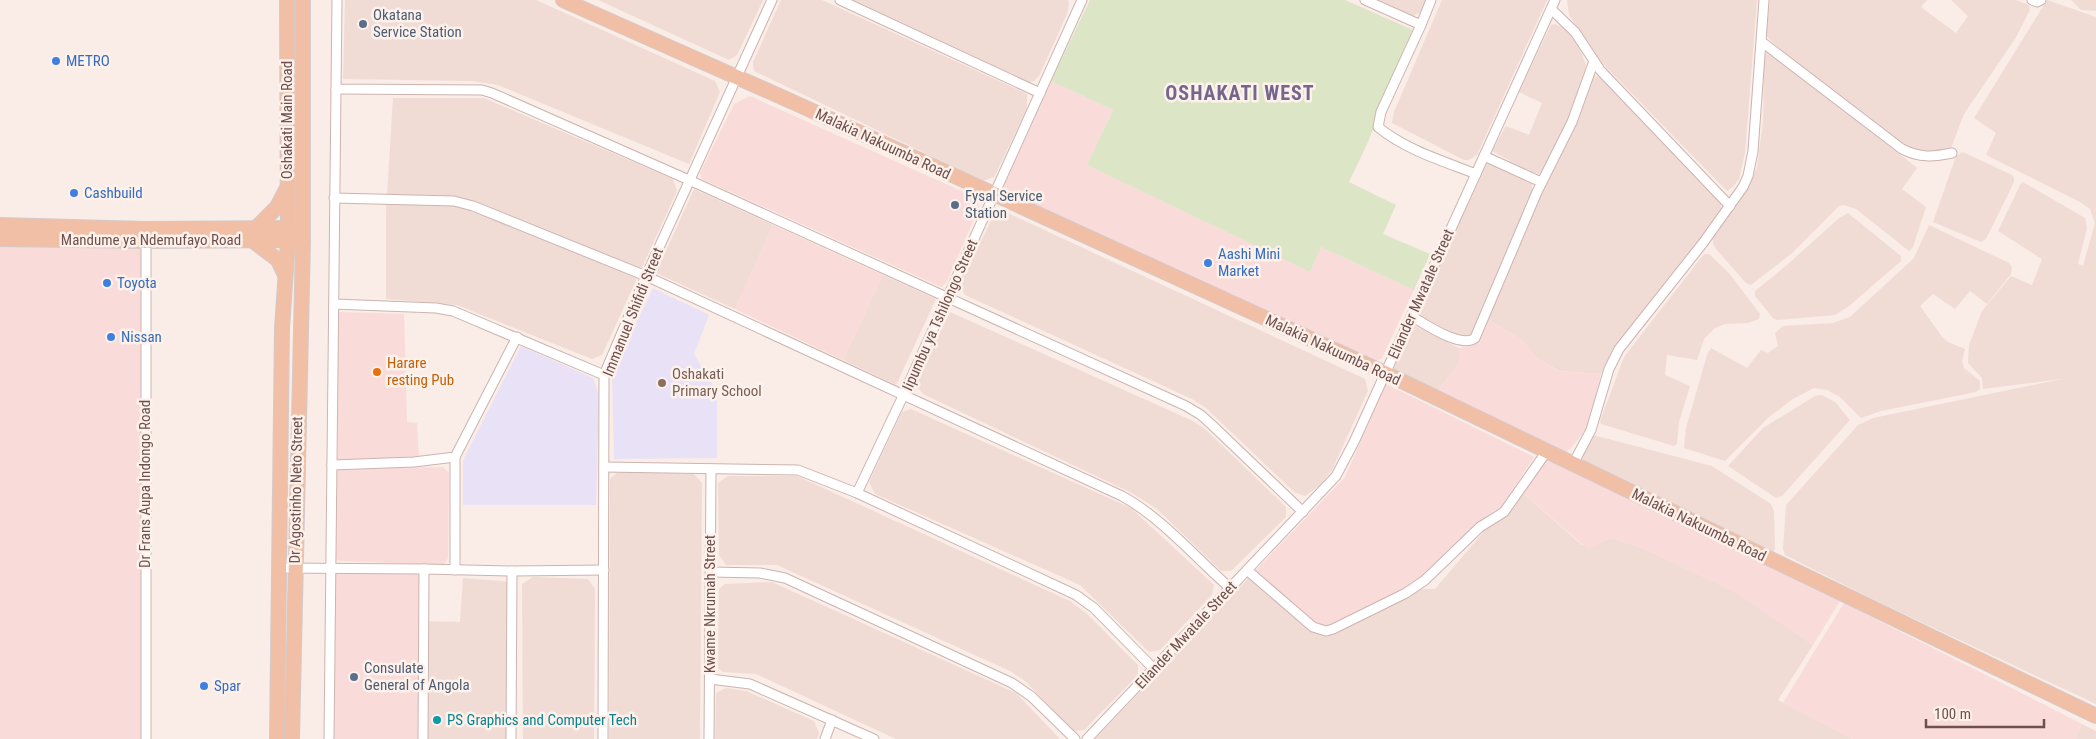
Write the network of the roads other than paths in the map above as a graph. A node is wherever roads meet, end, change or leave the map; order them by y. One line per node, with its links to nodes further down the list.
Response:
1 (287, 0): 25 (main road, Oshakati Main Road)
2 (302, 0): 30 (main road, Oshakati Main Road)
3 (337, 0): 18 (street)
4 (563, 0): 17 (main road, Malakia Nakuumba Road)
5 (772, 0): 17 (street, Immanuel Shifidi Street)
6 (840, 0): 19 (street)
7 (1082, 0): 19 (street, Iipumbu ya Tshilongo Street)
8 (1364, 0): 14 (street)
9 (1432, 0): 14 (street)
10 (1764, 0): 15 (street)
11 (2032, 0): 12 (street)
12 (2041, 0)
13 (1553, 4): 16 (street); 21 (street, Eliander Mwatale Street)
14 (1421, 25): 22 (street)
15 (1762, 42): 20 (street); 28 (street)
16 (1594, 61): 24 (street); 28 (street)
17 (736, 78): 23 (street, Immanuel Shifidi Street); 26 (main road, Malakia Nakuumba Road)
18 (336, 89): 23 (street); 27 (street)
19 (1040, 93): 26 (street, Iipumbu ya Tshilongo Street)
20 (1952, 153)
21 (1484, 156): 22 (street, Eliander Mwatale Street); 24 (street)
22 (1476, 174): 39 (street, Eliander Mwatale Street)
23 (689, 180): 36 (street, Immanuel Shifidi Street); 37 (street)
24 (1541, 182): 39 (street)
25 (288, 186): 32 (main road); 33 (main road, Oshakati Main Road)
26 (993, 196): 37 (street, Iipumbu ya Tshilongo Street); 41 (main road, Malakia Nakuumba Road)
27 (334, 198): 36 (street); 38 (street)
28 (1730, 206): 47 (street)
29 (0, 225): 31 (main road, Mandume ya Ndemufayo Road)
30 (303, 234): 33 (main road, Mandume ya Ndemufayo Road); 53 (main road, Dr Agostinho Neto Street)
31 (146, 235): 32 (main road, Mandume ya Ndemufayo Road); 34 (main road, Mandume ya Ndemufayo Road); 66 (street, Dr Frans Aupa Indongo Road)
32 (255, 235): 33 (main road, Mandume ya Ndemufayo Road); 35 (main road)
33 (288, 235): 35 (main road, Dr Agostinho Neto Street)
34 (0, 239)
35 (286, 276): 52 (main road, Dr Agostinho Neto Street)
36 (646, 276): 42 (street, Immanuel Shifidi Street); 43 (street)
37 (948, 297): 43 (street, Iipumbu ya Tshilongo Street); 51 (street)
38 (334, 304): 40 (street); 46 (street)
39 (1411, 316): 41 (street, Eliander Mwatale Street)
40 (517, 337): 42 (street); 45 (street)
41 (1385, 374): 44 (main road, Malakia Nakuumba Road); 51 (street, Eliander Mwatale Street)
42 (604, 375): 48 (street, Immanuel Shifidi Street)
43 (903, 396): 50 (street, Iipumbu ya Tshilongo Street); 61 (street)
44 (1547, 451): 47 (main road, Malakia Nakuumba Road); 58 (street)
45 (456, 457): 46 (street); 56 (street)
46 (332, 464): 54 (street)
47 (1572, 464): 64 (main road, Malakia Nakuumba Road)
48 (604, 466): 49 (street); 57 (street, Immanuel Shifidi Street)
49 (710, 469): 50 (street); 60 (street, Kwame Nkrumah Street)
50 (857, 493): 62 (street)
51 (1303, 512): 58 (street, Eliander Mwatale Street)
52 (278, 568): 53 (street); 67 (main road, Dr Agostinho Neto Street)
53 (294, 568): 54 (street); 68 (main road, Dr Agostinho Neto Street)
54 (332, 568): 55 (street); 69 (street)
55 (424, 569): 56 (street); 70 (street)
56 (455, 570): 59 (street)
57 (604, 570): 59 (street); 72 (street, Immanuel Shifidi Street)
58 (1247, 570): 61 (street, Eliander Mwatale Street)
59 (512, 571): 71 (street)
60 (711, 572): 63 (street, Kwame Nkrumah Street); 76 (street)
61 (1230, 588): 62 (street, Eliander Mwatale Street)
62 (1154, 669): 77 (street, Eliander Mwatale Street)
63 (710, 679): 65 (street); 73 (street, Kwame Nkrumah Street)
64 (2096, 716)
65 (832, 720): 74 (street); 75 (street)
66 (146, 739)
67 (276, 739)
68 (292, 739)
69 (328, 739)
70 (423, 739)
71 (511, 739)
72 (603, 739)
73 (709, 739)
74 (825, 739)
75 (874, 739)
76 (1075, 739)
77 (1087, 739)

